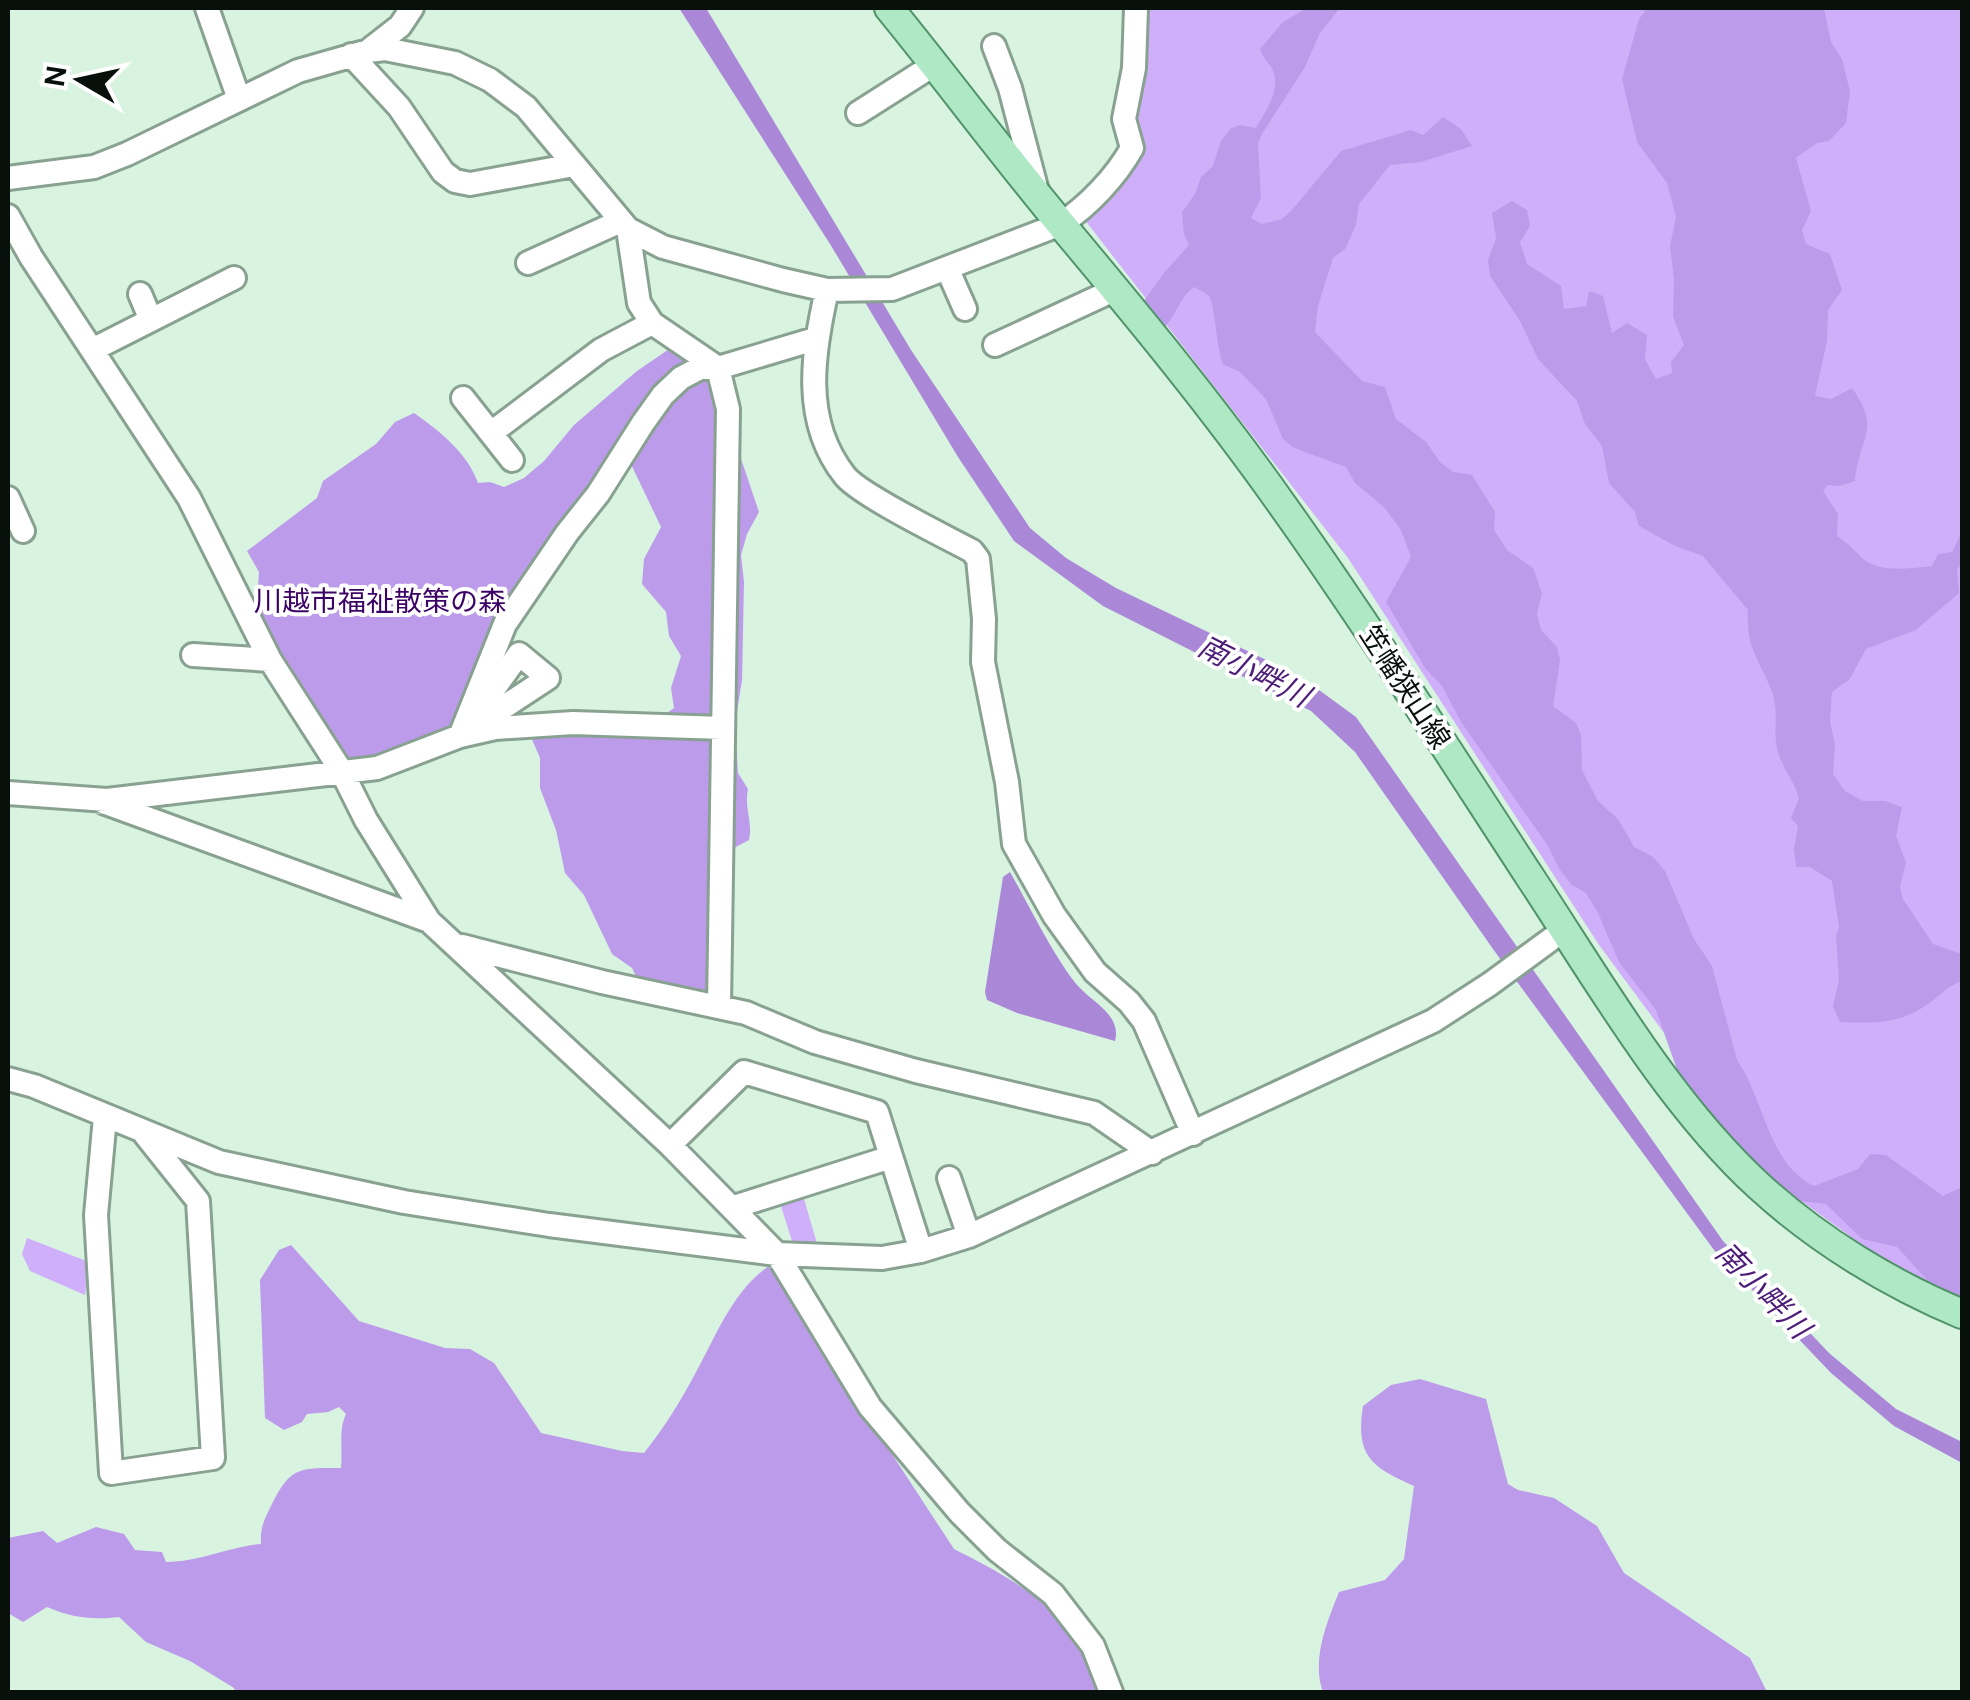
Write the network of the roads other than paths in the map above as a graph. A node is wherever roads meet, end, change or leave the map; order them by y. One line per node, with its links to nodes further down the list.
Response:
1 (206, 8): 8 (street)
2 (412, 8): 6 (street)
3 (890, 8): 7 (main road, 笠幡狭山線)
4 (1136, 8): 14 (street)
5 (994, 46): 12 (street)
6 (359, 53): 8 (street); 10 (street); 10 (street)
7 (936, 64): 9 (street); 12 (main road, 笠幡狭山線)
8 (239, 100): 11 (street)
9 (858, 113)
10 (574, 165): 15 (street)
11 (8, 178)
12 (1038, 194): 14 (main road, 笠幡狭山線)
13 (8, 216): 27 (street)
14 (1061, 224): 17 (street); 19 (main road, 笠幡狭山線)
15 (624, 225): 16 (street); 20 (street); 24 (street)
16 (528, 262)
17 (947, 268): 20 (street); 22 (street)
18 (234, 278): 23 (street)
19 (1116, 289): 26 (street); 42 (main road, 笠幡狭山線)
20 (828, 290): 25 (street)
21 (140, 294): 23 (street)
22 (965, 309)
23 (151, 320): 27 (street)
24 (652, 322): 28 (street); 30 (street)
25 (816, 339): 28 (street); 48 (street)
26 (995, 345)
27 (92, 350): 35 (street)
28 (718, 368): 36 (street); 37 (street)
29 (463, 398): 30 (street)
30 (491, 433): 31 (street)
31 (512, 460)
32 (8, 498): 33 (street)
33 (23, 531)
34 (192, 654): 35 (street)
35 (270, 660): 38 (street)
36 (723, 728): 37 (street); 44 (street)
37 (460, 736): 38 (street)
38 (342, 772): 40 (street); 41 (street)
39 (8, 793): 40 (street)
40 (94, 800): 41 (street)
41 (429, 921): 43 (street)
42 (1554, 936): 48 (street); 57 (main road, 笠幡狭山線)
43 (458, 945): 44 (street); 49 (street)
44 (719, 1007): 50 (street)
45 (8, 1079): 46 (street)
46 (105, 1116): 47 (street); 47 (street)
47 (142, 1130): 56 (street)
48 (1193, 1134): 50 (street)
49 (670, 1146): 51 (street); 53 (street)
50 (1152, 1153): 54 (street)
51 (892, 1157): 53 (street); 55 (street)
52 (949, 1178): 54 (street)
53 (734, 1208): 56 (street)
54 (969, 1236): 55 (street)
55 (920, 1251): 56 (street)
56 (777, 1254): 58 (street)
57 (1962, 1314)
58 (1111, 1692)

